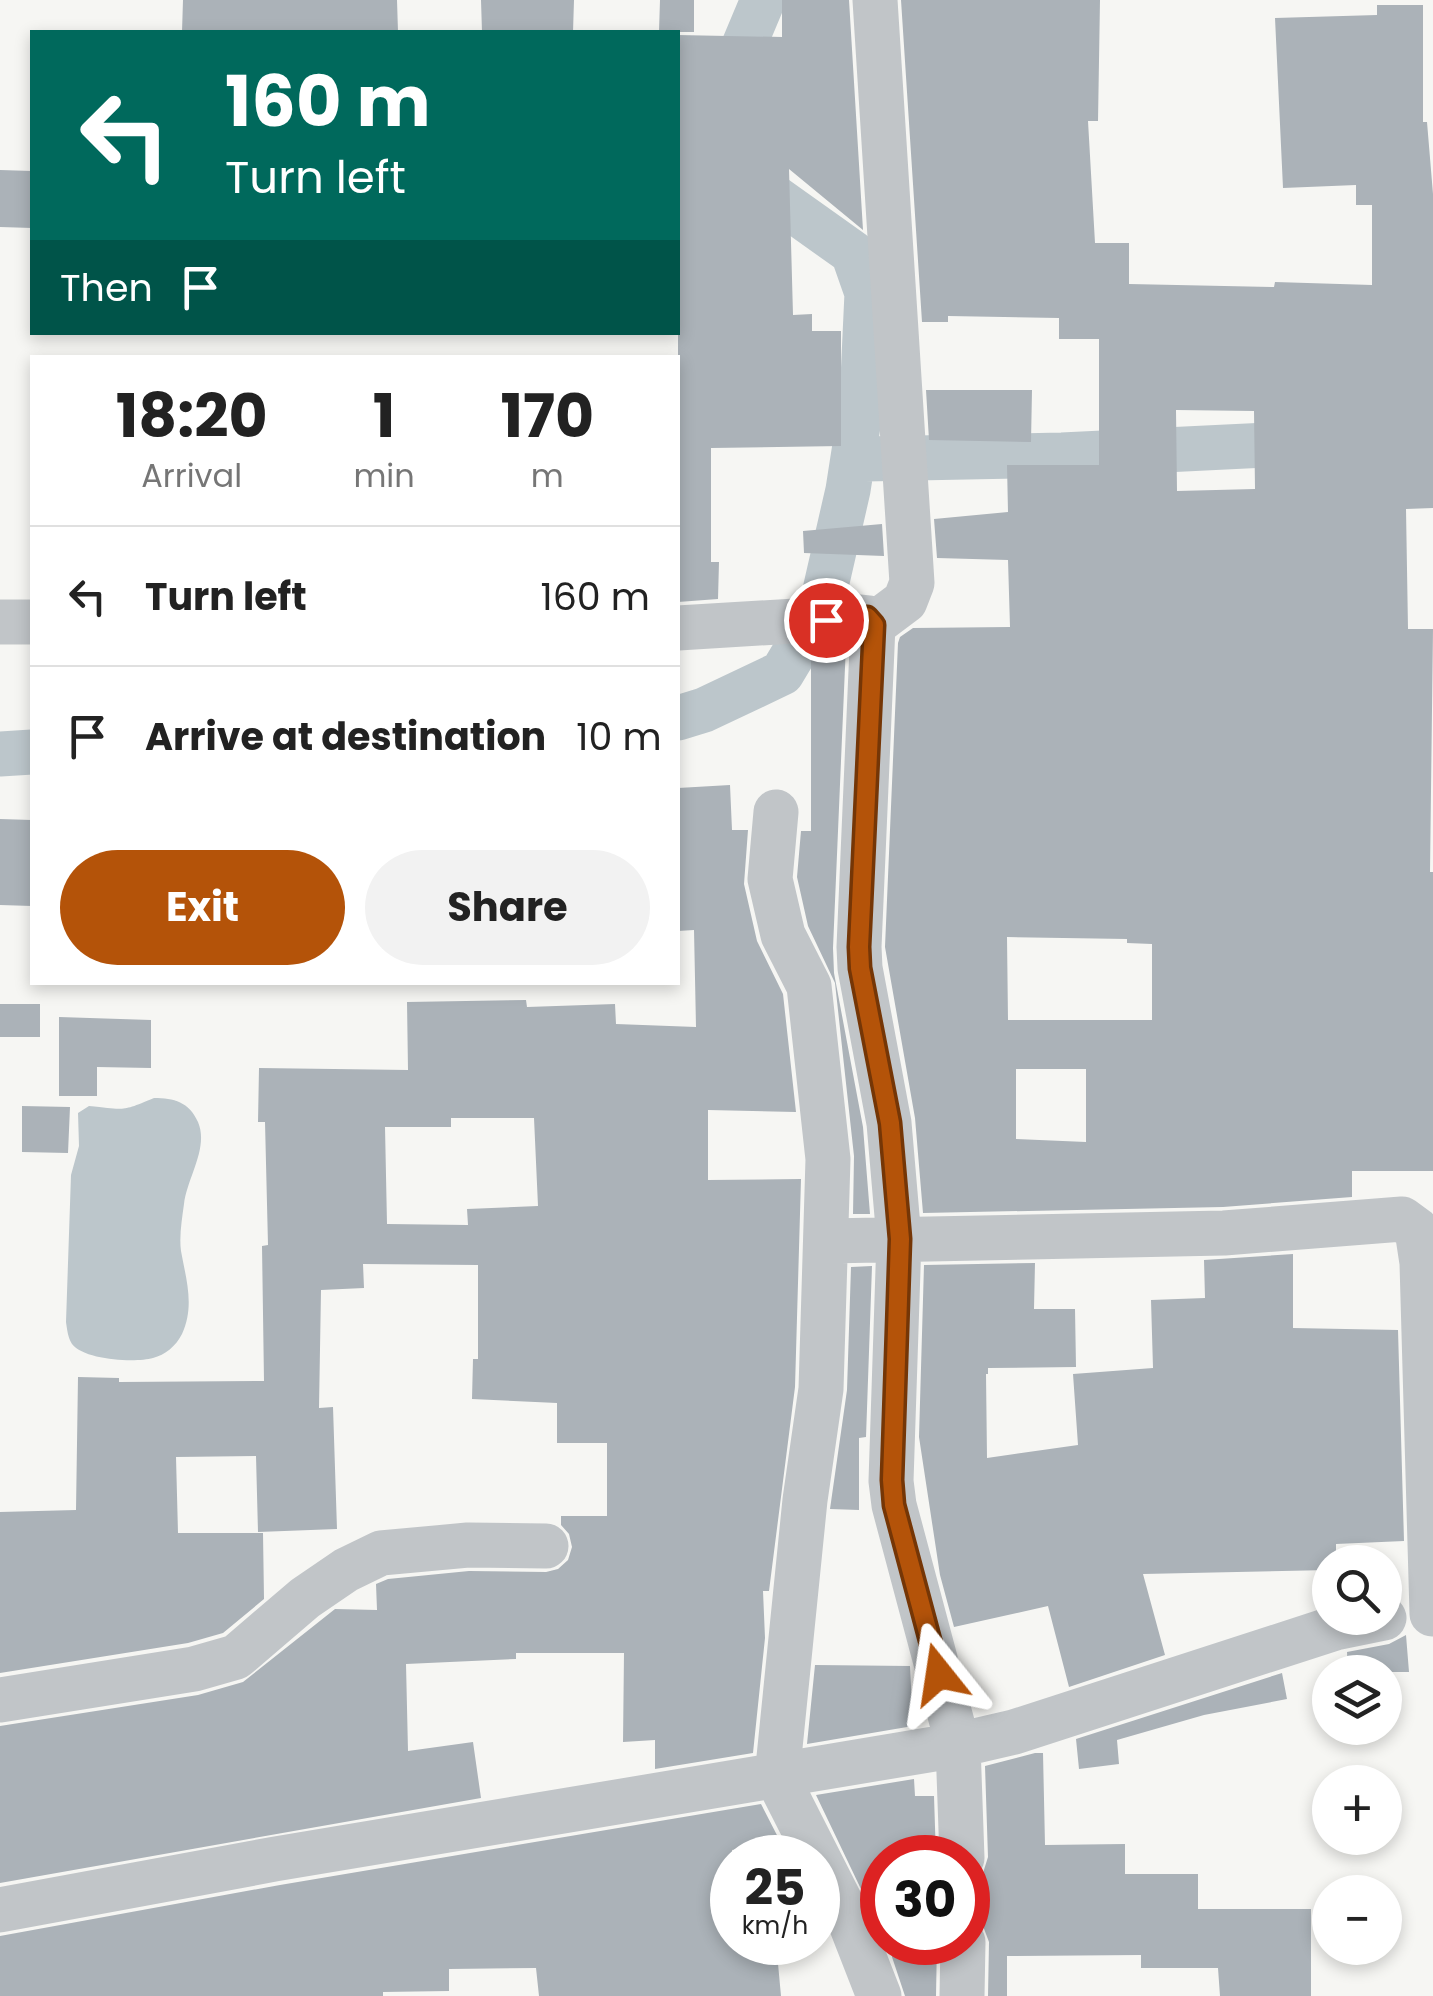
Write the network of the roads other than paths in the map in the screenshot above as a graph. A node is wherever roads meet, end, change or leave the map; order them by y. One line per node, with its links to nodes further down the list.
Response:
1 (876, 0): 2 (street)
2 (865, 621): 5 (street); 7 (street)
3 (0, 622): 4 (street)
4 (30, 622)
5 (680, 628)
6 (776, 812): 8 (street)
7 (900, 1239): 8 (street); 10 (street); 14 (street)
8 (828, 1240): 15 (street)
9 (546, 1546): 13 (street)
10 (1433, 1614): 11 (street)
11 (1402, 1616)
12 (1313, 1635): 14 (street)
13 (0, 1700)
14 (958, 1745): 15 (street); 16 (street)
15 (777, 1777): 17 (street); 19 (street)
16 (961, 1835)
17 (0, 1910)
18 (963, 1965): 20 (street)
19 (879, 1996)
20 (962, 1996)

